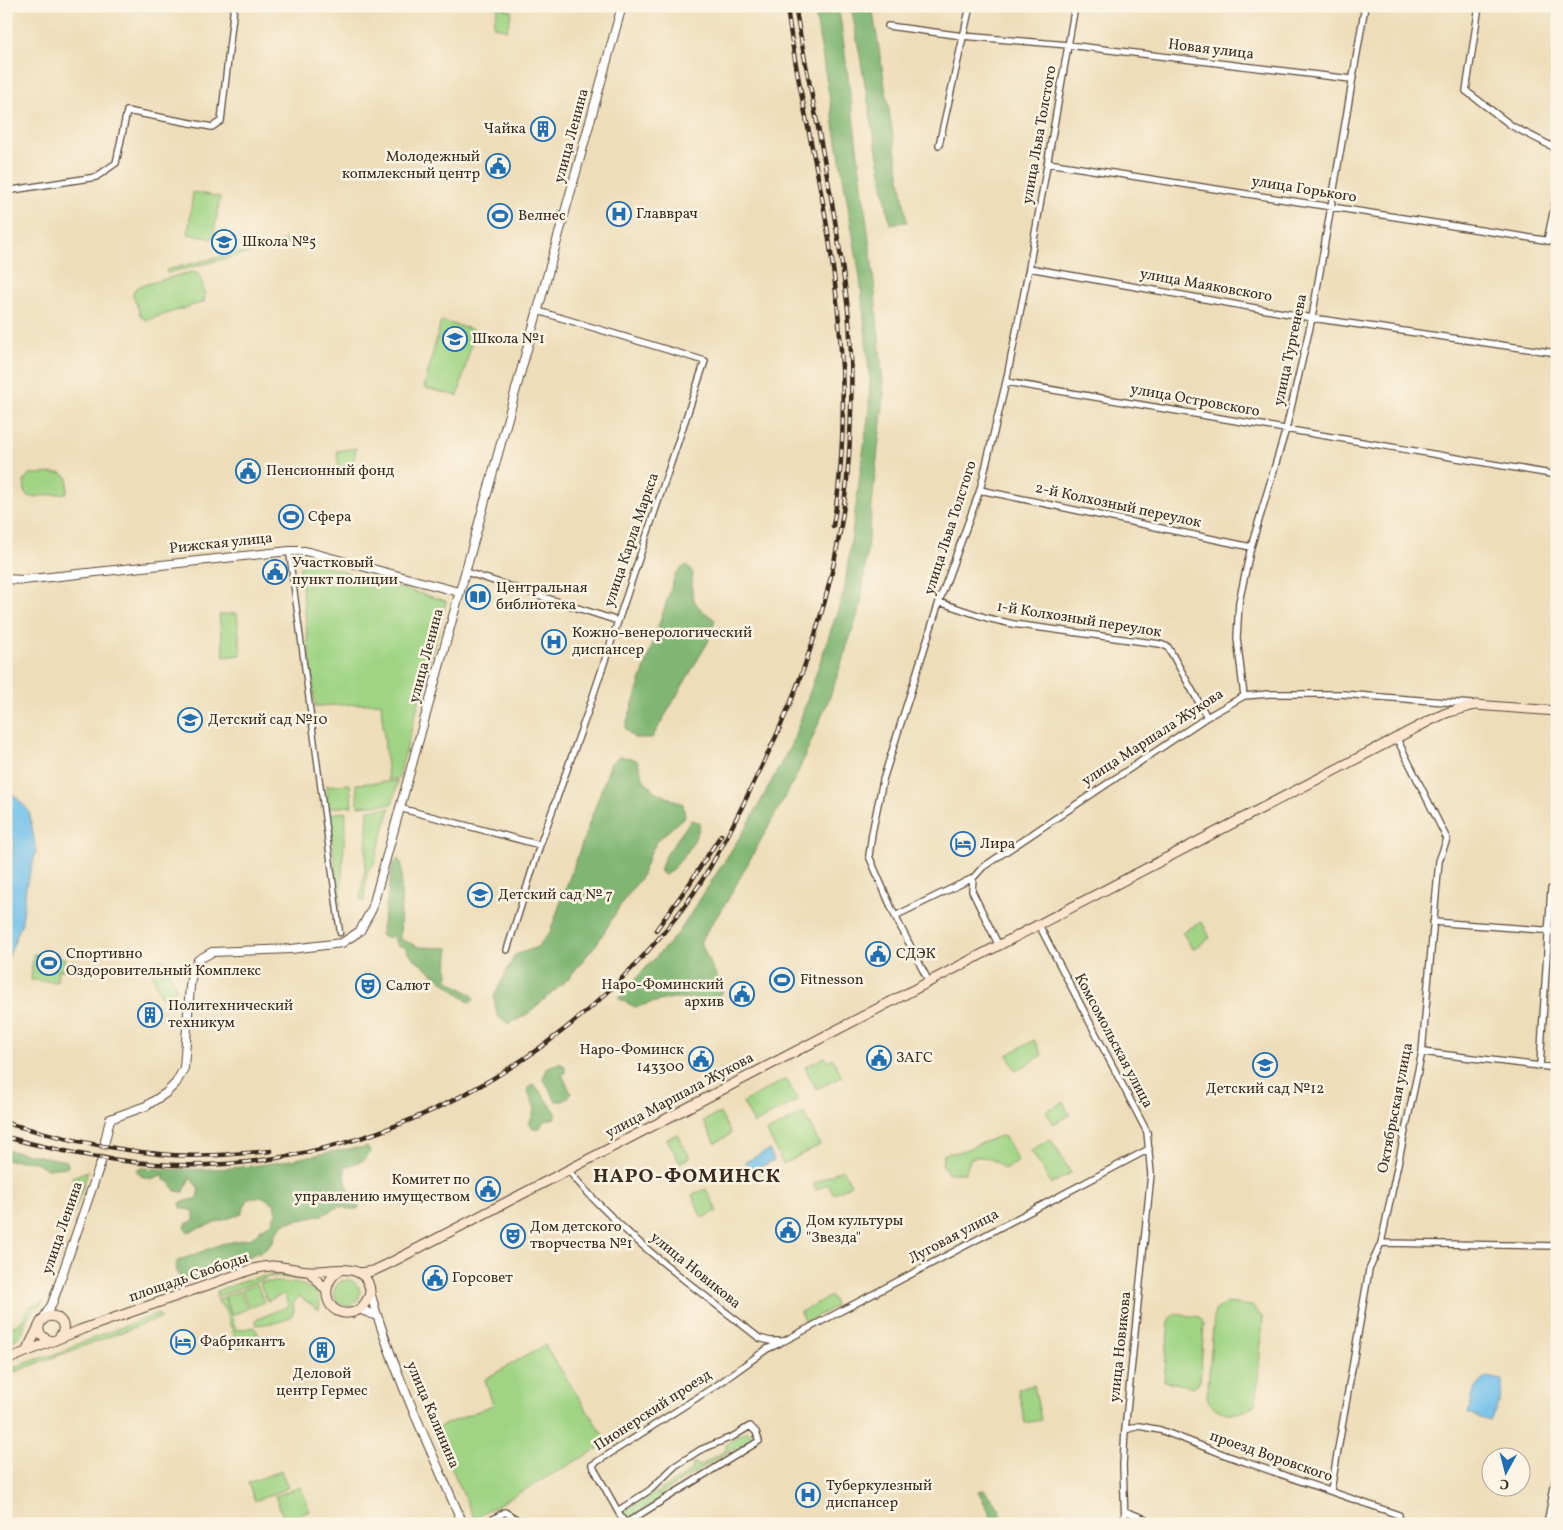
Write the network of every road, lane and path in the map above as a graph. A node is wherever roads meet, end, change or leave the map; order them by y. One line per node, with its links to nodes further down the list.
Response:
1 (234, 6): 14 (street)
2 (622, 6): 20 (street, улица Ленина)
3 (970, 6): 8 (street)
4 (1075, 6): 9 (street, улица Льва Толстого)
5 (1365, 6): 10 (street, улица Тургенева)
6 (1480, 6): 12 (street)
7 (888, 26): 8 (street, Новая улица)
8 (963, 36): 9 (street, Новая улица); 11 (street)
9 (1068, 45): 10 (street, Новая улица); 13 (street, улица Льва Толстого)
10 (1351, 79): 16 (street, улица Тургенева)
11 (939, 145)
12 (1557, 149)
13 (1048, 163): 16 (street, улица Горького); 19 (street, улица Льва Толстого)
14 (6, 191)
15 (1557, 194): 17 (street)
16 (1331, 207): 17 (street, улица Горького); 21 (street, улица Тургенева)
17 (1547, 241): 18 (street, улица Горького)
18 (1557, 242)
19 (1029, 268): 21 (street, улица Маяковского); 23 (street, улица Льва Толстого)
20 (538, 311): 29 (street, улица Ленина); 33 (street, улица Карла Маркса)
21 (1312, 318): 22 (street, улица Маяковского); 24 (street, улица Тургенева)
22 (1557, 354)
23 (1006, 382): 24 (street, улица Островского); 26 (street, улица Льва Толстого)
24 (1286, 429): 25 (street, улица Островского); 27 (street, улица Тургенева)
25 (1557, 475)
26 (980, 490): 27 (street, 2-й Колхозный переулок); 32 (street, улица Льва Толстого)
27 (1251, 547): 34 (street, улица Тургенева)
28 (289, 551): 30 (street, Рижская улица); 31 (street, Рижская улица); 48 (street)
29 (466, 572): 31 (street, улица Ленина); 33 (street)
30 (9, 580)
31 (459, 592): 39 (street, улица Ленина)
32 (939, 602): 37 (street, 1-й Колхозный переулок); 43 (street, улица Льва Толстого)
33 (618, 621): 40 (street, улица Карла Маркса)
34 (1244, 696): 35 (street, улица Маршала Жукова); 37 (street, улица Маршала Жукова)
35 (1475, 705): 36 (main road, улица Маршала Жукова); 38 (main road, улица Маршала Жукова)
36 (1557, 711)
37 (1207, 717): 41 (street, улица Маршала Жукова)
38 (1396, 738): 44 (street, Октябрьская улица); 45 (main road, улица Маршала Жукова)
39 (399, 808): 40 (street); 55 (street, улица Ленина)
40 (540, 845): 50 (street, улица Карла Маркса)
41 (973, 878): 43 (street, улица Маршала Жукова); 49 (street)
42 (1551, 889): 46 (street)
43 (895, 916): 51 (street, улица Льва Толстого)
44 (1433, 922): 46 (street); 52 (street, Октябрьская улица)
45 (1039, 925): 49 (main road, улица Маршала Жукова); 56 (street, Комсомольская улица)
46 (1548, 931): 47 (street); 53 (street)
47 (1557, 931)
48 (340, 933)
49 (998, 946): 51 (main road, улица Маршала Жукова)
50 (507, 950)
51 (929, 982): 58 (main road, улица Маршала Жукова)
52 (1422, 1052): 53 (street); 60 (street, Октябрьская улица)
53 (1540, 1066): 54 (street)
54 (1557, 1068)
55 (105, 1142)
56 (1149, 1148): 59 (street, Комсомольская улица); 76 (street, Луговая улица)
57 (101, 1162): 68 (street, улица Ленина)
58 (568, 1170): 62 (main road, улица Маршала Жукова); 75 (street, улица Новикова)
59 (1151, 1174): 79 (street, улица Новикова)
60 (1381, 1243): 61 (street); 81 (street, Октябрьская улица)
61 (1557, 1246)
62 (373, 1271): 65 (main road, улица Маршала Жукова); 67 (main road)
63 (309, 1272): 64 (main road, площадь Свободы); 66 (main road); 73 (main road, площадь Свободы)
64 (339, 1272): 65 (main road); 66 (main road)
65 (359, 1273): 67 (main road)
66 (326, 1290): 69 (main road)
67 (370, 1290): 69 (main road); 70 (street, улица Калинина)
68 (52, 1304): 71 (street); 72 (street, улица Ленина)
69 (359, 1309): 70 (street)
70 (377, 1316): 85 (street, улица Калинина)
71 (60, 1321): 72 (main road); 73 (main road); 74 (main road)
72 (41, 1323): 74 (main road); 77 (main road)
73 (80, 1330): 74 (main road, площадь Свободы)
74 (55, 1340): 77 (main road, площадь Свободы)
75 (770, 1341): 76 (street, Луговая улица)
76 (784, 1341): 82 (street, Пионерский проезд)
77 (27, 1350): 78 (main road, площадь Свободы)
78 (6, 1360)
79 (1125, 1430): 81 (street, проезд Воровского); 83 (street, улица Новикова)
80 (1557, 1471): 91 (street)
81 (1330, 1490): 90 (street, проезд Воровского)
82 (618, 1510): 84 (street, Пионерский проезд); 84 (street)
83 (1125, 1511): 88 (street, улица Новикова); 89 (street)
84 (626, 1523)
85 (463, 1524)
86 (486, 1524): 87 (street)
87 (524, 1524)
88 (1125, 1524)
89 (1158, 1524)
90 (1398, 1524)
91 (1547, 1524)

